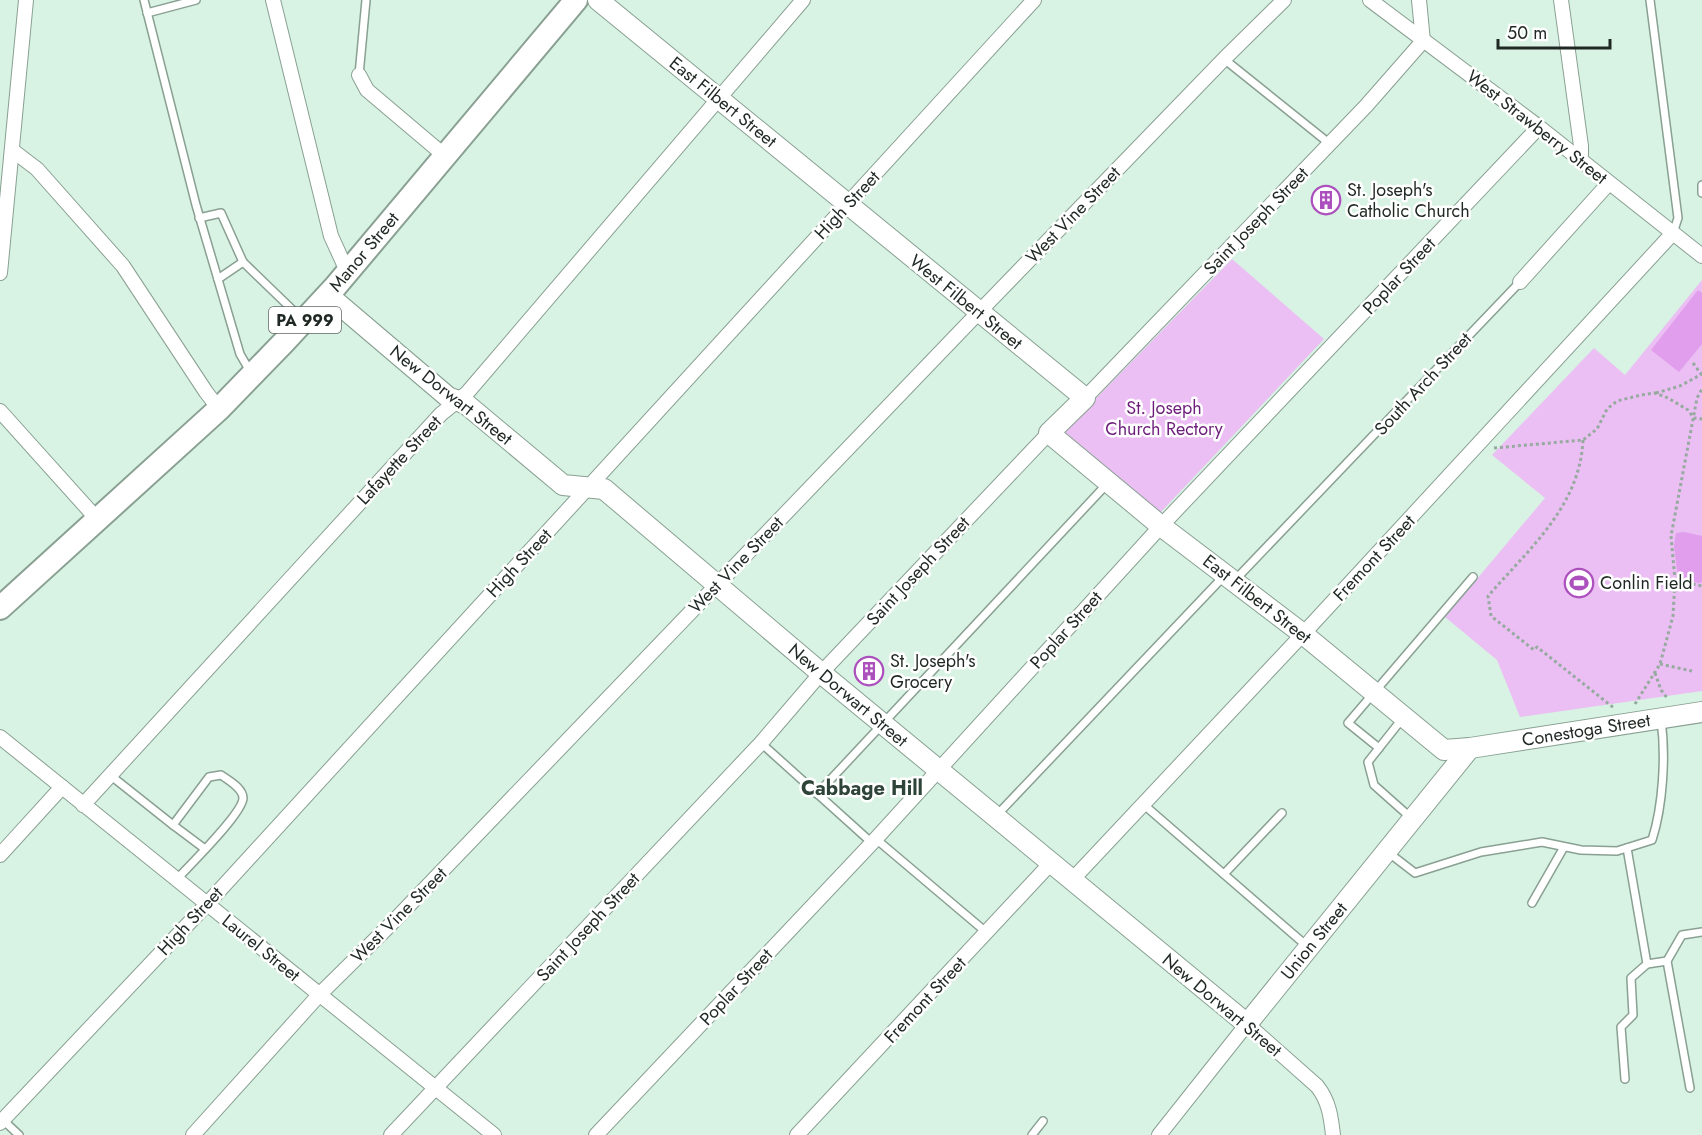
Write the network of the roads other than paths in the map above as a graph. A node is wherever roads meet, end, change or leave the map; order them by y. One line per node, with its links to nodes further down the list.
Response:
1 (26, 0): 21 (street)
2 (144, 0): 15 (lane)
3 (196, 0): 15 (lane)
4 (273, 0): 36 (street)
5 (366, 0): 18 (lane)
6 (576, 0): 25 (main road, Manor Street / PA 999)
7 (598, 0): 19 (street, East Filbert Street)
8 (803, 0): 19 (street, Lafayette Street)
9 (1034, 0): 31 (street, High Street)
10 (1284, 0): 17 (street, West Vine Street)
11 (1370, 0): 16 (street, West Strawberry Street)
12 (1419, 0): 16 (street)
13 (1561, 0): 26 (street)
14 (1650, 0): 33 (lane)
15 (147, 13): 32 (lane)
16 (1423, 41): 22 (street, West Strawberry Street); 23 (street, Saint Joseph Street)
17 (1224, 58): 23 (lane); 41 (street, West Vine Street)
18 (359, 75): 25 (street)
19 (717, 98): 31 (street, East Filbert Street); 45 (street, Lafayette Street)
20 (0, 103): 21 (street)
21 (15, 105): 24 (street)
22 (1539, 127): 26 (street, West Strawberry Street); 52 (street, Poplar Street)
23 (1330, 144): 44 (street, Saint Joseph Street)
24 (12, 150): 29 (street); 46 (street)
25 (445, 156): 36 (main road, Manor Street / PA 999)
26 (1578, 159): 27 (street, West Strawberry Street)
27 (1610, 183): 33 (street, West Strawberry Street); 39 (street, South Arch Street)
28 (1702, 185): 30 (lane)
29 (4, 186): 37 (street)
30 (1702, 193)
31 (848, 205): 41 (street, West Filbert Street); 50 (street, High Street)
32 (199, 218): 35 (lane); 38 (lane)
33 (1673, 233): 34 (street, West Strawberry Street); 57 (street, Fremont Street)
34 (1702, 256)
35 (243, 262): 38 (lane); 42 (lane)
36 (347, 271): 40 (main road, Manor Street / PA 999)
37 (0, 273)
38 (218, 279): 43 (lane)
39 (1520, 282): 54 (lane, South Arch Street)
40 (328, 295): 42 (main road, Manor Street / PA 999); 45 (street, New Dorwart Street)
41 (979, 312): 44 (street, West Filbert Street); 55 (street, West Vine Street)
42 (304, 321): 43 (main road, Manor Street / PA 999)
43 (252, 375): 46 (main road, Manor Street / PA 999)
44 (1084, 398): 48 (street, Saint Joseph Street)
45 (458, 401): 50 (street, New Dorwart Street); 69 (street, Lafayette Street)
46 (219, 409): 51 (main road, Manor Street / PA 999)
47 (0, 411): 51 (street)
48 (1049, 433): 49 (street, East Filbert Street); 58 (street, Saint Joseph Street)
49 (1108, 482): 52 (street, East Filbert Street); 63 (lane)
50 (589, 487): 55 (street, New Dorwart Street); 89 (street, High Street)
51 (98, 519): 56 (main road, Manor Street / PA 999)
52 (1161, 526): 54 (street, East Filbert Street); 68 (street, Poplar Street)
53 (1473, 577): 59 (lane)
54 (1230, 578): 57 (street, East Filbert Street); 75 (lane, South Arch Street)
55 (718, 584): 58 (street, New Dorwart Street); 95 (street, West Vine Street)
56 (0, 608)
57 (1303, 634): 59 (street, East Filbert Street); 72 (street, Fremont Street)
58 (821, 673): 63 (street, New Dorwart Street); 65 (street, Saint Joseph Street)
59 (1373, 693): 61 (street, East Filbert Street); 66 (lane)
60 (1702, 712): 62 (street, Conestoga Street)
61 (1404, 717): 66 (lane); 67 (street, East Filbert Street)
62 (1660, 718): 67 (street, Conestoga Street); 80 (lane)
63 (883, 723): 68 (street, New Dorwart Street); 71 (lane)
64 (0, 737): 70 (street, Laurel Street)
65 (761, 743): 71 (lane); 99 (street, Saint Joseph Street)
66 (1379, 748): 76 (lane)
67 (1470, 748): 76 (street, Union Street)
68 (939, 770): 75 (street, New Dorwart Street); 78 (street, Poplar Street)
69 (110, 775): 73 (street, Lafayette Street); 77 (lane)
70 (62, 788): 73 (street, Laurel Street); 83 (street)
71 (817, 794): 78 (lane)
72 (1143, 804): 85 (lane); 87 (street, Fremont Street)
73 (82, 805): 86 (street, Laurel Street)
74 (1282, 813): 85 (lane)
75 (996, 816): 84 (street, New Dorwart Street)
76 (1413, 820): 82 (street, Union Street)
77 (173, 825): 81 (lane); 81 (lane)
78 (874, 841): 90 (lane); 106 (street, Poplar Street)
79 (1564, 847): 80 (lane); 82 (lane); 88 (lane)
80 (1627, 848): 94 (lane)
81 (205, 849): 86 (lane)
82 (1388, 852): 92 (street, Union Street)
83 (0, 855)
84 (1051, 863): 87 (street, New Dorwart Street); 90 (street, Fremont Street)
85 (1224, 874): 92 (lane)
86 (177, 879): 89 (street, Laurel Street)
87 (1072, 880): 96 (street, New Dorwart Street)
88 (1532, 903)
89 (207, 904): 95 (street, Laurel Street); 100 (street, High Street)
90 (987, 932): 107 (street, Fremont Street)
91 (1702, 932): 93 (lane)
92 (1309, 948): 96 (street, Union Street)
93 (1667, 961): 94 (lane); 98 (lane)
94 (1647, 964): 97 (lane)
95 (319, 994): 99 (street, Laurel Street); 104 (street, West Vine Street)
96 (1247, 1024): 109 (street, Union Street); 110 (street, New Dorwart Street)
97 (1625, 1078)
98 (1690, 1088)
99 (435, 1089): 102 (street, Saint Joseph Street); 105 (street, Laurel Street)
100 (2, 1121): 103 (lane)
101 (1043, 1121): 108 (lane)
102 (396, 1133)
103 (19, 1135)
104 (193, 1135)
105 (494, 1135)
106 (596, 1135)
107 (797, 1135)
108 (1032, 1135)
109 (1159, 1135)
110 (1333, 1135)

